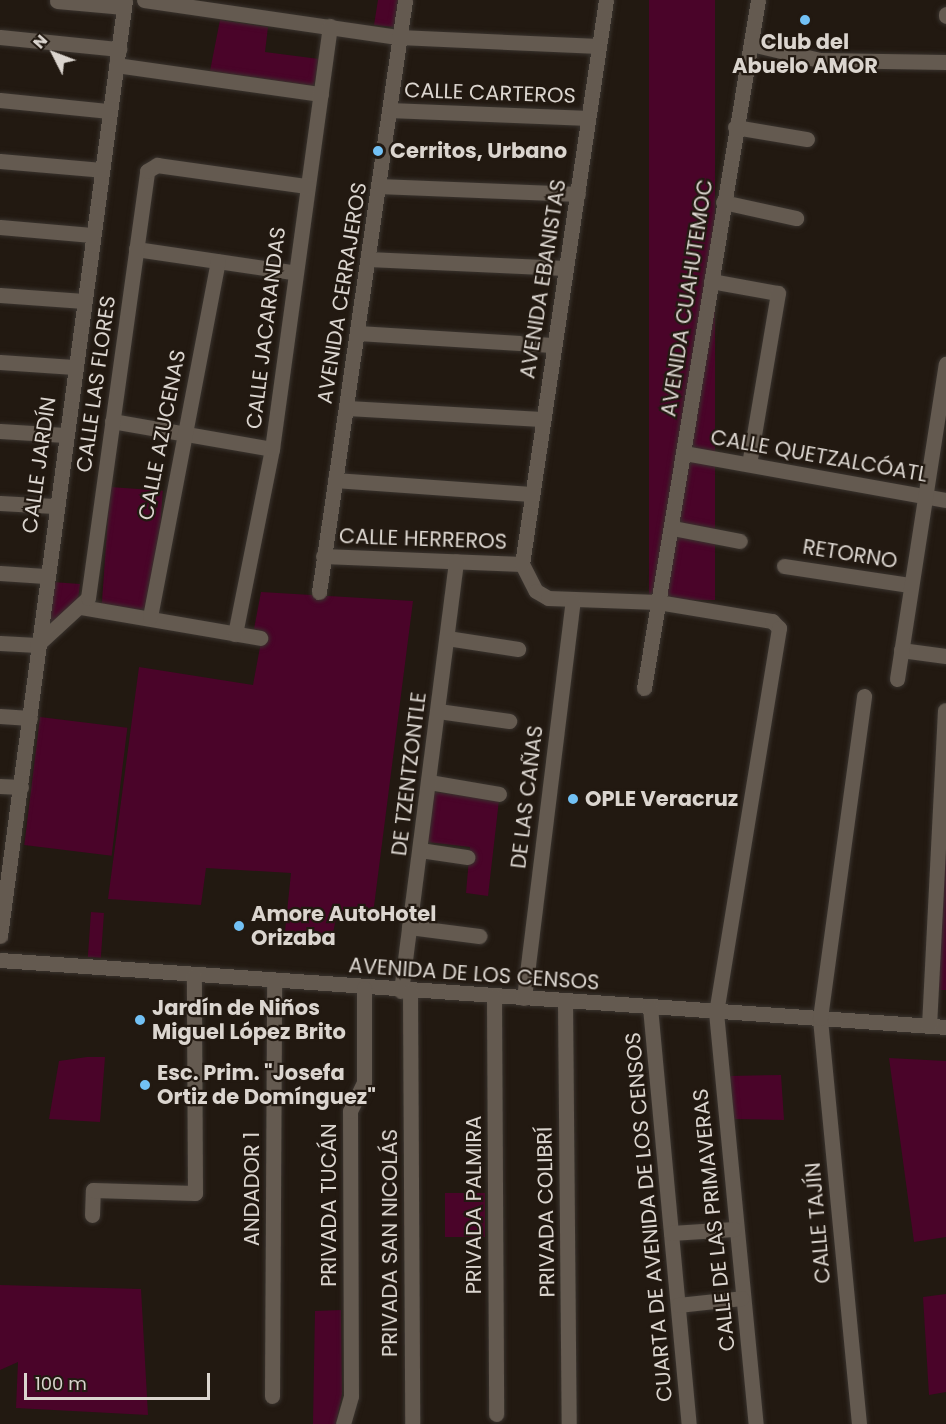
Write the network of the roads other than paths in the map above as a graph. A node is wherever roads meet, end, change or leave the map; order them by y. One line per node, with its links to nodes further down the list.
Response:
1 (46, 0): 7 (street)
2 (72, 0): 7 (street)
3 (144, 0): 9 (street)
4 (405, 0): 11 (street, AVENIDA CERRAJEROS)
5 (606, 0): 13 (street, AVENIDA EBANISTAS)
6 (758, 0): 12 (street, AVENIDA CUAHUTEMOC)
7 (57, 1): 8 (street)
8 (124, 4): 14 (street, CALLE JARDÍN)
9 (330, 26): 11 (street); 17 (street, CALLE JACARANDAS)
10 (0, 37): 14 (street)
11 (399, 37): 13 (street); 19 (street, AVENIDA CERRAJEROS)
12 (751, 44): 15 (street); 22 (street, AVENIDA CUAHUTEMOC)
13 (599, 46): 21 (street, AVENIDA EBANISTAS)
14 (119, 49): 16 (street, CALLE JARDÍN)
15 (946, 62)
16 (116, 65): 17 (street); 20 (street, CALLE JARDÍN)
17 (321, 94): 26 (street, CALLE JACARANDAS)
18 (0, 100): 20 (street)
19 (390, 110): 21 (street, CALLE CARTEROS); 27 (street, AVENIDA CERRAJEROS)
20 (109, 111): 25 (street, CALLE JARDÍN)
21 (588, 118): 28 (street, AVENIDA EBANISTAS)
22 (735, 127): 23 (street); 29 (street, AVENIDA CUAHUTEMOC)
23 (807, 139)
24 (0, 161): 25 (street)
25 (102, 170): 32 (street, CALLE JARDÍN)
26 (307, 186): 33 (street, CALLE LAS FLORES); 37 (street, CALLE JACARANDAS)
27 (379, 186): 28 (street); 34 (street, AVENIDA CERRAJEROS)
28 (578, 194): 36 (street, AVENIDA EBANISTAS)
29 (723, 202): 30 (street); 38 (street, AVENIDA CUAHUTEMOC)
30 (796, 218)
31 (0, 227): 32 (street)
32 (92, 235): 40 (street, CALLE JARDÍN)
33 (136, 249): 35 (street); 48 (street, CALLE LAS FLORES)
34 (368, 259): 36 (street); 41 (street, AVENIDA CERRAJEROS)
35 (218, 261): 37 (street); 49 (street, CALLE AZUCENAS)
36 (565, 268): 42 (street, AVENIDA EBANISTAS)
37 (292, 272): 52 (street, CALLE JACARANDAS)
38 (711, 281): 53 (street, AVENIDA CUAHUTEMOC); 54 (street)
39 (0, 295): 40 (street)
40 (84, 301): 45 (street, CALLE JARDÍN)
41 (357, 333): 42 (street); 46 (street, AVENIDA CERRAJEROS)
42 (553, 345): 47 (street, AVENIDA EBANISTAS)
43 (0, 362): 45 (street)
44 (946, 364): 57 (street, RETORNO)
45 (74, 367): 51 (street, CALLE JARDÍN)
46 (346, 408): 47 (street); 55 (street, AVENIDA CERRAJEROS)
47 (543, 419): 56 (street, AVENIDA EBANISTAS)
48 (112, 421): 49 (street); 73 (street, CALLE LAS FLORES)
49 (182, 430): 52 (street); 74 (street, CALLE AZUCENAS)
50 (0, 431): 51 (street)
51 (65, 435): 60 (street, CALLE JARDÍN)
52 (272, 449): 75 (street, CALLE JACARANDAS)
53 (684, 453): 54 (street, CALLE QUETZALCÓATL); 61 (street, AVENIDA CUAHUTEMOC)
54 (749, 464): 57 (street, CALLE QUETZALCÓATL)
55 (335, 480): 56 (street); 63 (street, AVENIDA CERRAJEROS)
56 (530, 494): 65 (street, AVENIDA EBANISTAS)
57 (925, 496): 58 (street, CALLE QUETZALCÓATL); 69 (street, RETORNO)
58 (946, 500)
59 (0, 503): 60 (street)
60 (54, 506): 68 (street, CALLE JARDÍN)
61 (673, 528): 62 (street); 72 (street, AVENIDA CUAHUTEMOC)
62 (740, 541)
63 (323, 556): 64 (street, CALLE HERREROS); 70 (street, AVENIDA CERRAJEROS)
64 (456, 562): 65 (street, CALLE HERREROS); 77 (street, DE TZENTZONTLE)
65 (522, 564): 71 (street)
66 (784, 566): 69 (street, RETORNO)
67 (0, 573): 68 (street)
68 (45, 576): 79 (street, CALLE JARDÍN)
69 (909, 585): 81 (street, RETORNO)
70 (319, 592)
71 (573, 601): 72 (street); 108 (street, DE LAS CAÑAS)
72 (658, 602): 84 (street, AVENIDA CUAHUTEMOC); 111 (street, CALLE DE LAS PRIMAVERAS)
73 (81, 607): 74 (street); 79 (street)
74 (150, 617): 75 (street)
75 (235, 634): 76 (street)
76 (260, 638)
77 (447, 638): 80 (street); 87 (street, DE TZENTZONTLE)
78 (0, 643): 79 (street)
79 (37, 645): 89 (street, CALLE JARDÍN)
80 (518, 649)
81 (901, 650): 82 (street); 83 (street, RETORNO)
82 (946, 656)
83 (897, 679)
84 (644, 688)
85 (864, 696): 112 (street, CALLE TAJÍN)
86 (945, 710): 113 (street)
87 (438, 711): 90 (street); 91 (street, DE TZENTZONTLE)
88 (0, 716): 89 (street)
89 (30, 718): 93 (street, CALLE JARDÍN)
90 (509, 721)
91 (429, 782): 94 (street); 95 (street, DE TZENTZONTLE)
92 (0, 786): 93 (street)
93 (21, 787): 96 (street, CALLE JARDÍN)
94 (499, 794)
95 (420, 850): 97 (street); 99 (street, DE TZENTZONTLE)
96 (6, 851): 98 (street, CALLE JARDÍN)
97 (467, 857)
98 (3, 888): 100 (street, CALLE JARDÍN)
99 (409, 927): 101 (street); 106 (street, DE TZENTZONTLE)
100 (0, 936)
101 (480, 936)
102 (0, 960): 103 (street, AVENIDA DE LOS CENSOS)
103 (194, 976): 104 (street, AVENIDA DE LOS CENSOS); 115 (street)
104 (274, 982): 105 (street, AVENIDA DE LOS CENSOS); 120 (street, ANDADOR 1)
105 (364, 988): 106 (street, AVENIDA DE LOS CENSOS); 122 (street, PRIVADA TUCÁN)
106 (405, 991): 107 (street, AVENIDA DE LOS CENSOS); 123 (street, PRIVADA SAN NICOLÁS)
107 (494, 996): 108 (street, AVENIDA DE LOS CENSOS); 121 (street, PRIVADA PALMIRA)
108 (524, 998): 109 (street, AVENIDA DE LOS CENSOS)
109 (565, 1000): 110 (street, AVENIDA DE LOS CENSOS); 124 (street, PRIVADA COLIBRÍ)
110 (650, 1007): 111 (street, AVENIDA DE LOS CENSOS); 117 (street, CUARTA DE AVENIDA DE LOS CENSOS)
111 (716, 1012): 112 (street, AVENIDA DE LOS CENSOS); 116 (street, CALLE DE LAS PRIMAVERAS)
112 (820, 1018): 113 (street, AVENIDA DE LOS CENSOS); 127 (street, CALLE TAJÍN)
113 (929, 1026): 114 (street, AVENIDA DE LOS CENSOS)
114 (946, 1027)
115 (92, 1215)
116 (734, 1229): 117 (street); 118 (street, CALLE DE LAS PRIMAVERAS)
117 (671, 1233): 119 (street, CUARTA DE AVENIDA DE LOS CENSOS)
118 (742, 1298): 119 (street); 126 (street, CALLE DE LAS PRIMAVERAS)
119 (678, 1305): 125 (street, CUARTA DE AVENIDA DE LOS CENSOS)
120 (272, 1396)
121 (496, 1414)
122 (343, 1424)
123 (412, 1424)
124 (569, 1424)
125 (689, 1424)
126 (756, 1424)
127 (859, 1424)

